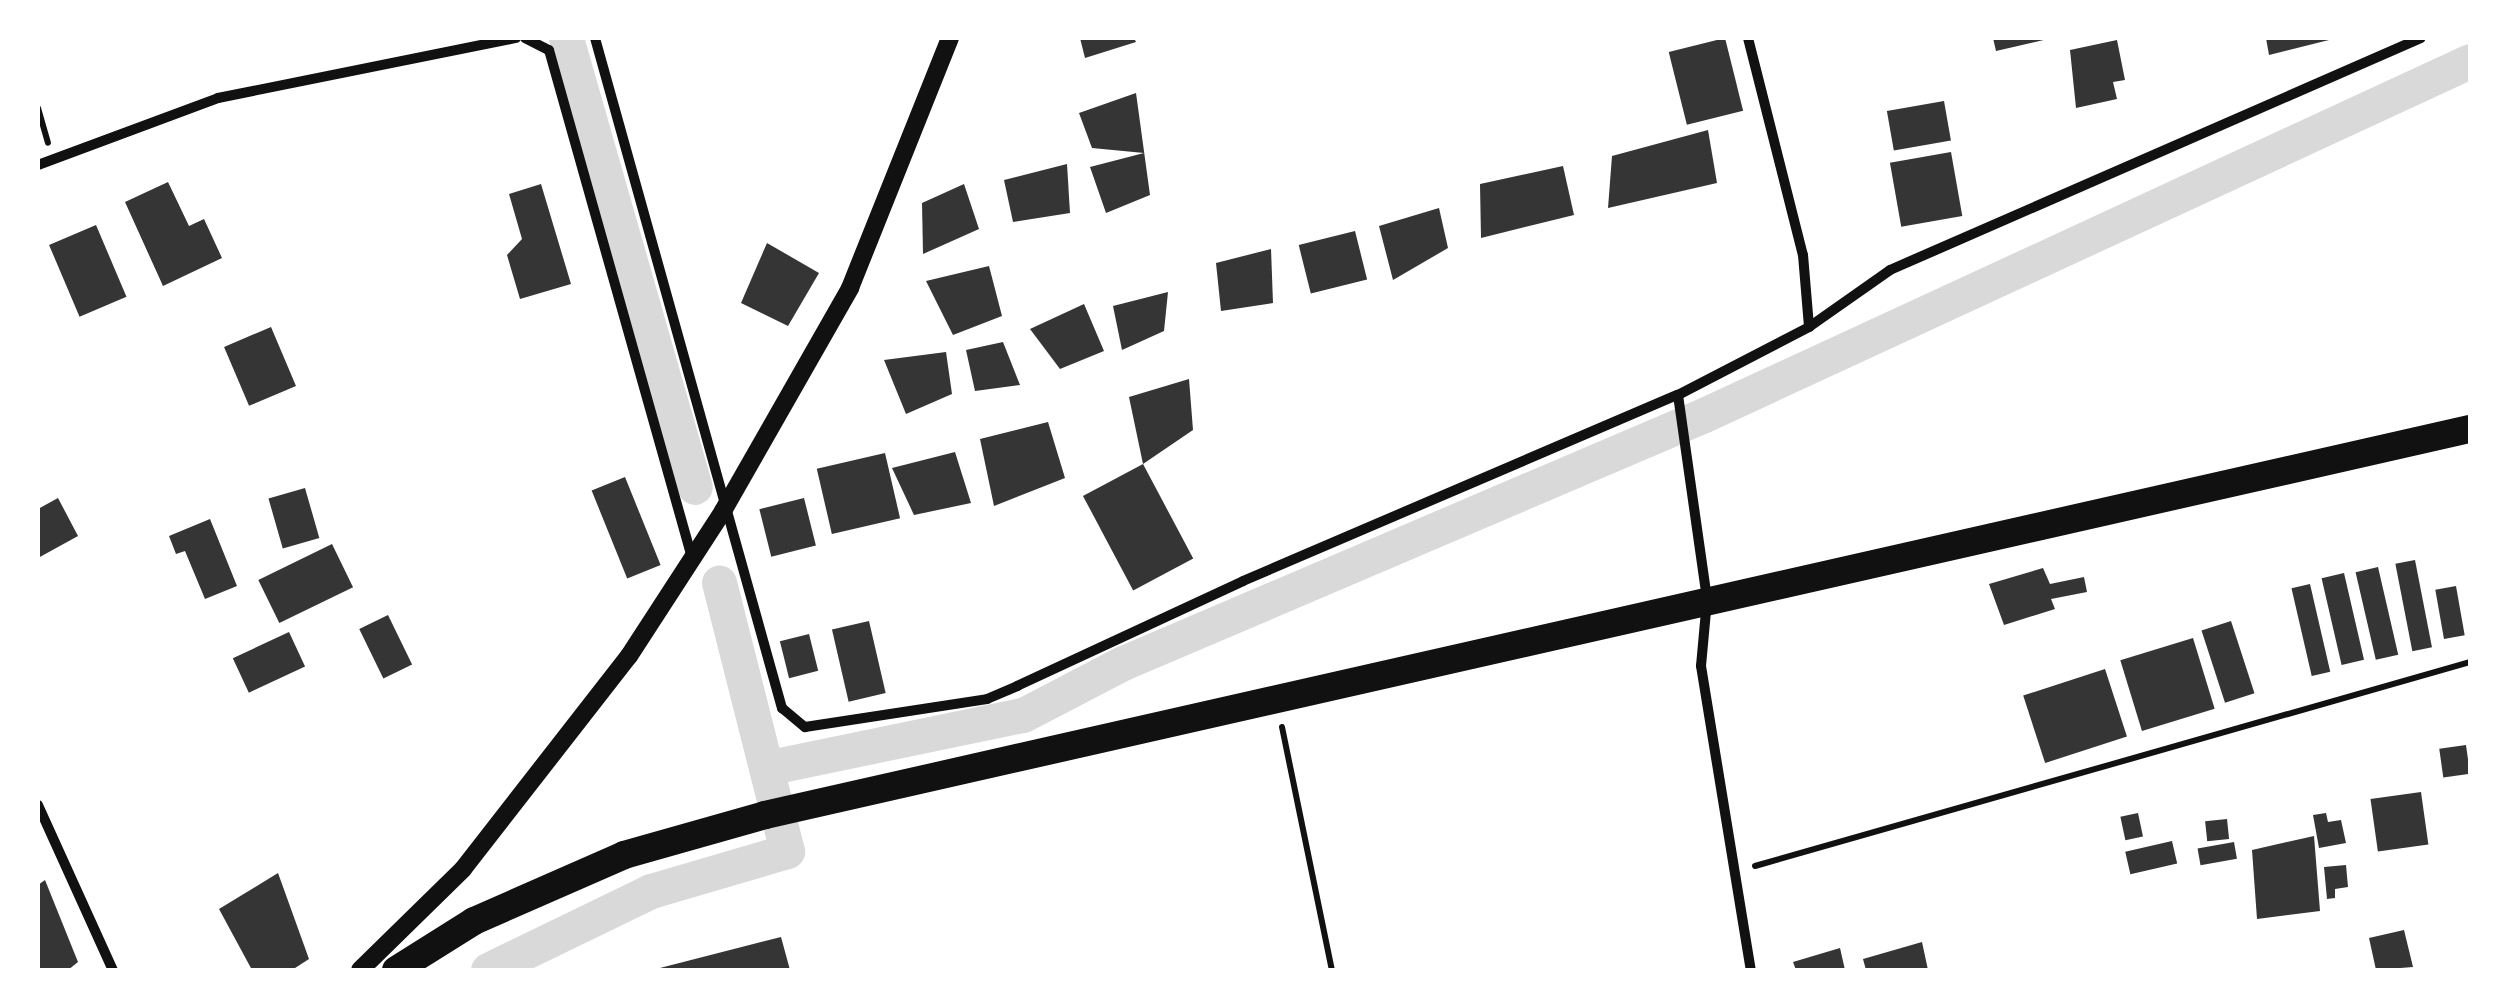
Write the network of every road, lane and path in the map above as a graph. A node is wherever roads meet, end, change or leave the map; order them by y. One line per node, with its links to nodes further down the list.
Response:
1 (516, 38): 8 (street)
2 (526, 38): 14 (street)
3 (595, 38): 13 (street)
4 (950, 38): 13 (street)
5 (1748, 38): 10 (street)
6 (2421, 38): 10 (street)
7 (38, 108): 8 (path)
8 (53, 159): 9 (street)
9 (38, 166)
10 (1809, 327): 11 (street)
11 (1678, 394): 13 (street); 15 (street)
12 (2470, 429): 15 (highway)
13 (723, 511): 14 (street)
14 (691, 554): 21 (street)
15 (1707, 600): 17 (highway); 19 (street)
16 (2470, 662): 19 (path)
17 (1277, 700): 22 (highway); 23 (path)
18 (38, 805): 20 (street)
19 (1738, 871): 24 (street)
20 (113, 970)
21 (360, 970)
22 (396, 970)
23 (1332, 970)
24 (1751, 970)

